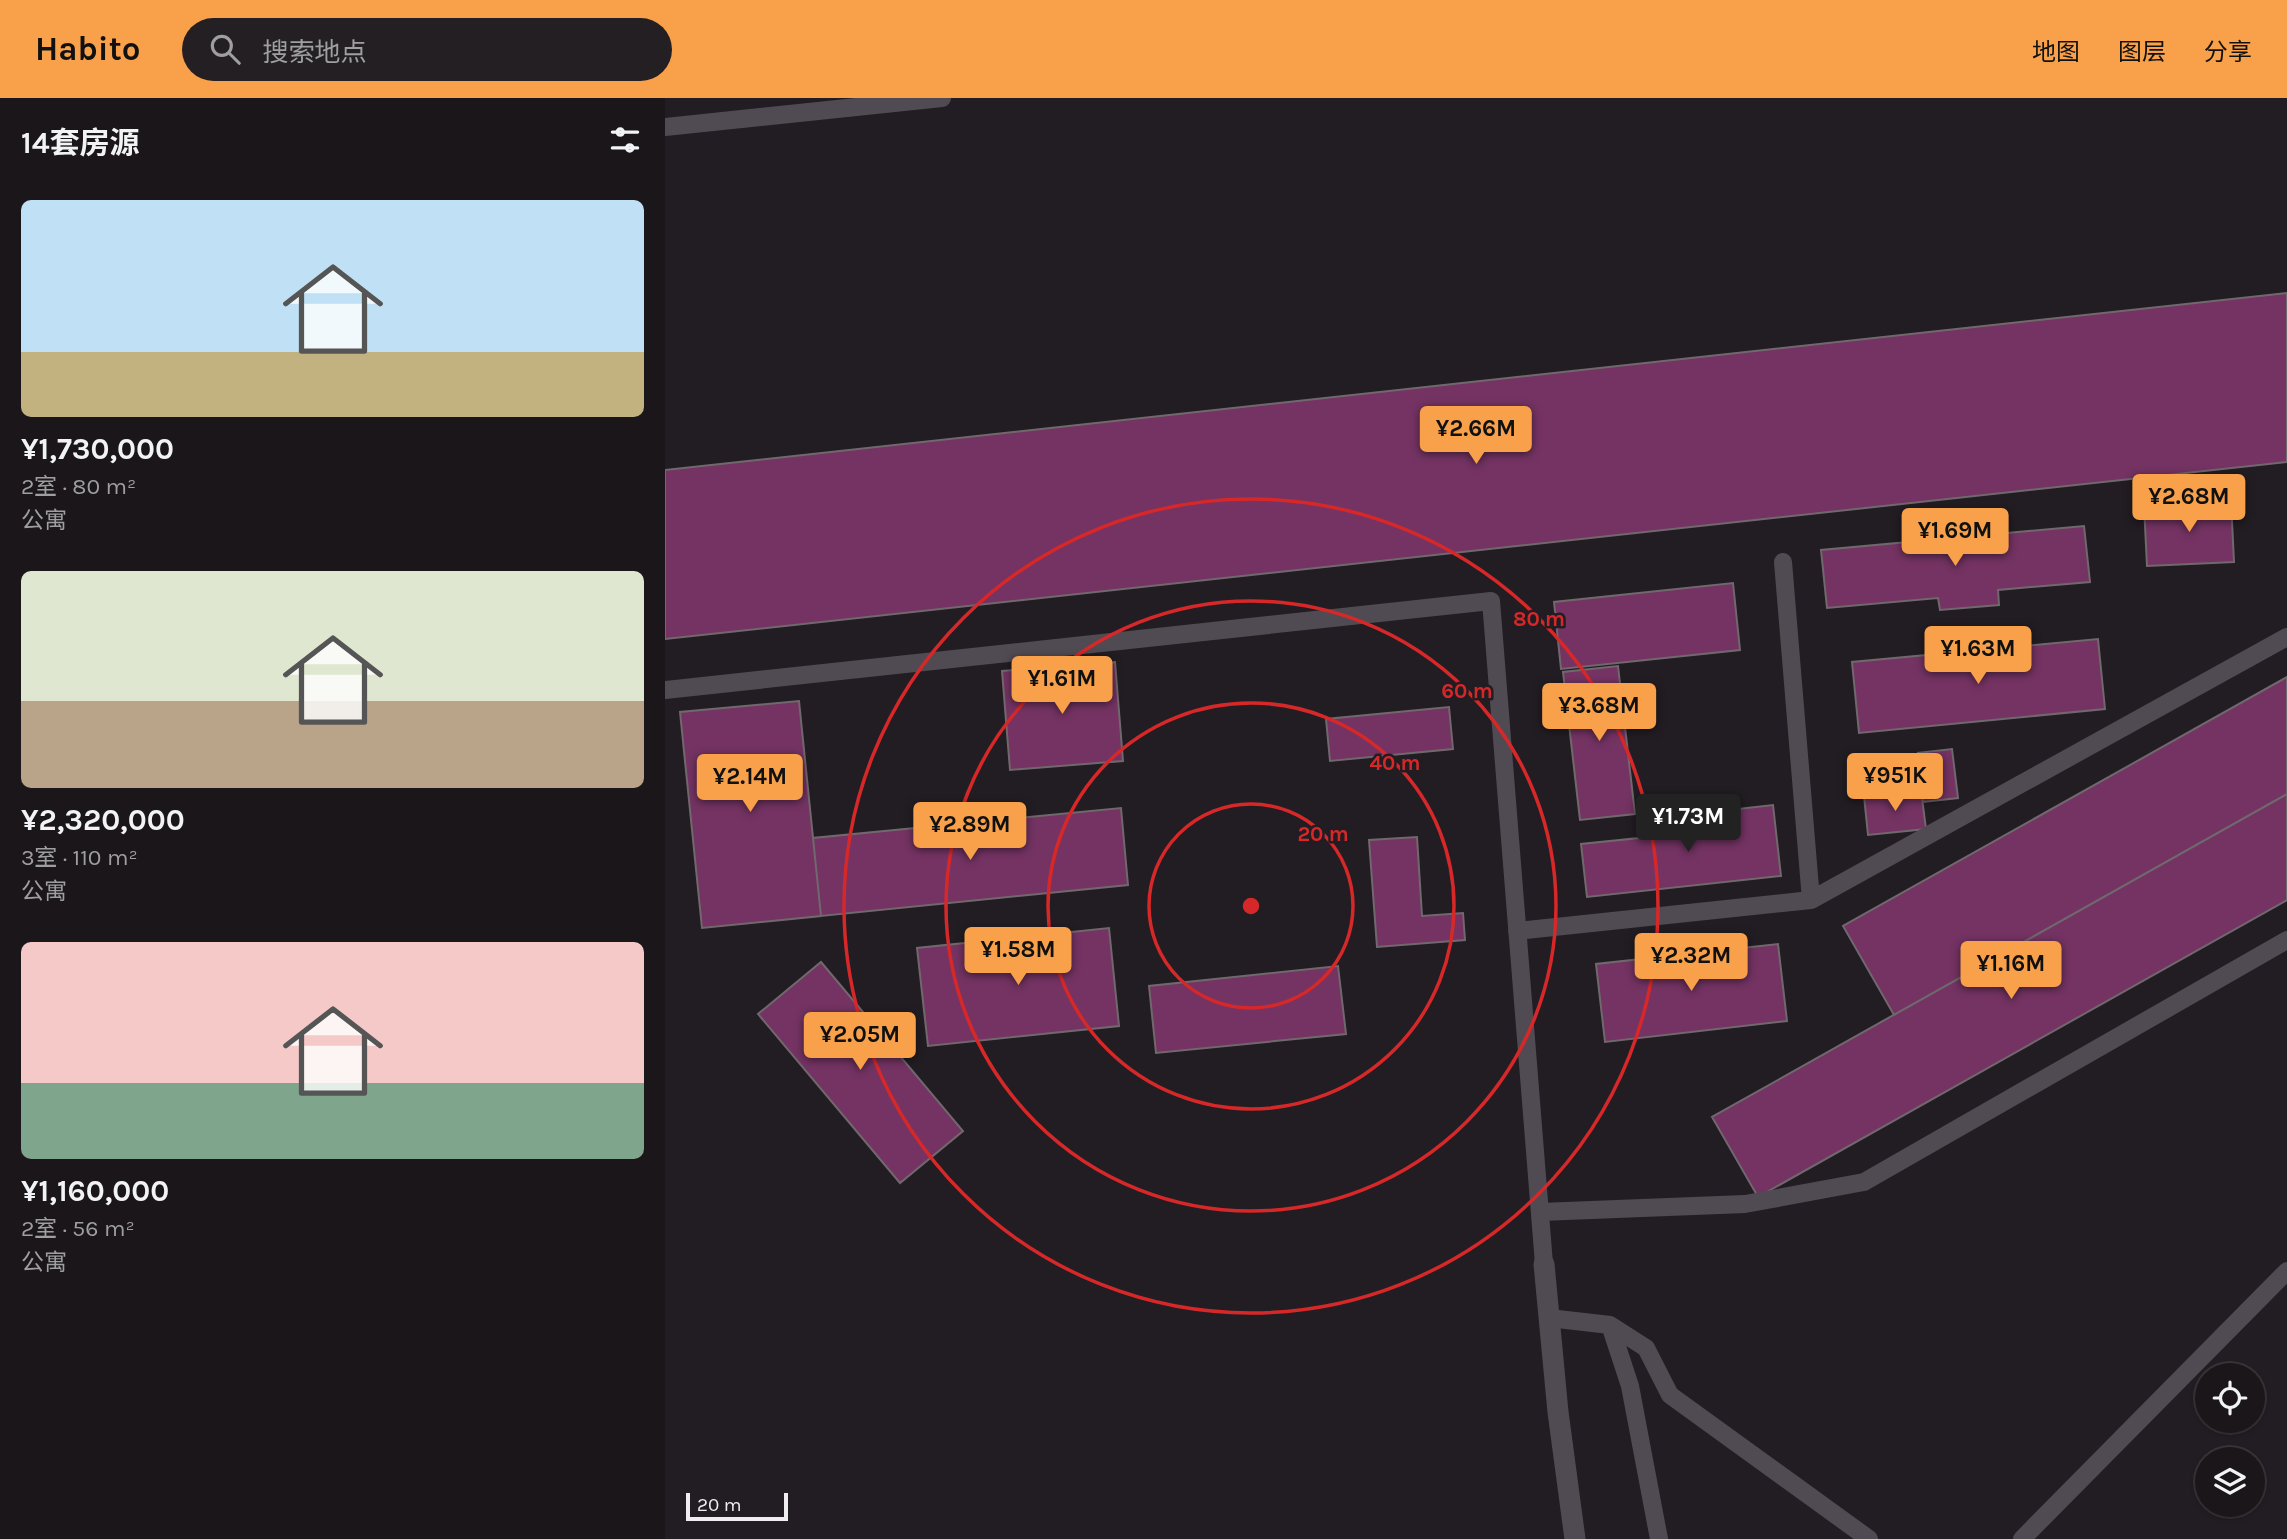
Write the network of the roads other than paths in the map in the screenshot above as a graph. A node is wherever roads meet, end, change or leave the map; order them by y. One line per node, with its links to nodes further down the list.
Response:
1 (942, 98): 2 (lane)
2 (665, 127)
3 (1783, 562): 6 (lane)
4 (2287, 637): 6 (lane)
5 (665, 690): 7 (lane)
6 (1811, 900): 7 (lane)
7 (1517, 931): 9 (lane)
8 (2287, 940): 9 (lane)
9 (1540, 1212): 10 (lane)
10 (1544, 1264): 12 (street)
11 (2287, 1271): 17 (lane)
12 (1549, 1318): 13 (lane); 14 (street)
13 (1609, 1325): 15 (lane); 16 (lane)
14 (1575, 1539)
15 (1659, 1539)
16 (1869, 1539)
17 (2022, 1539)

